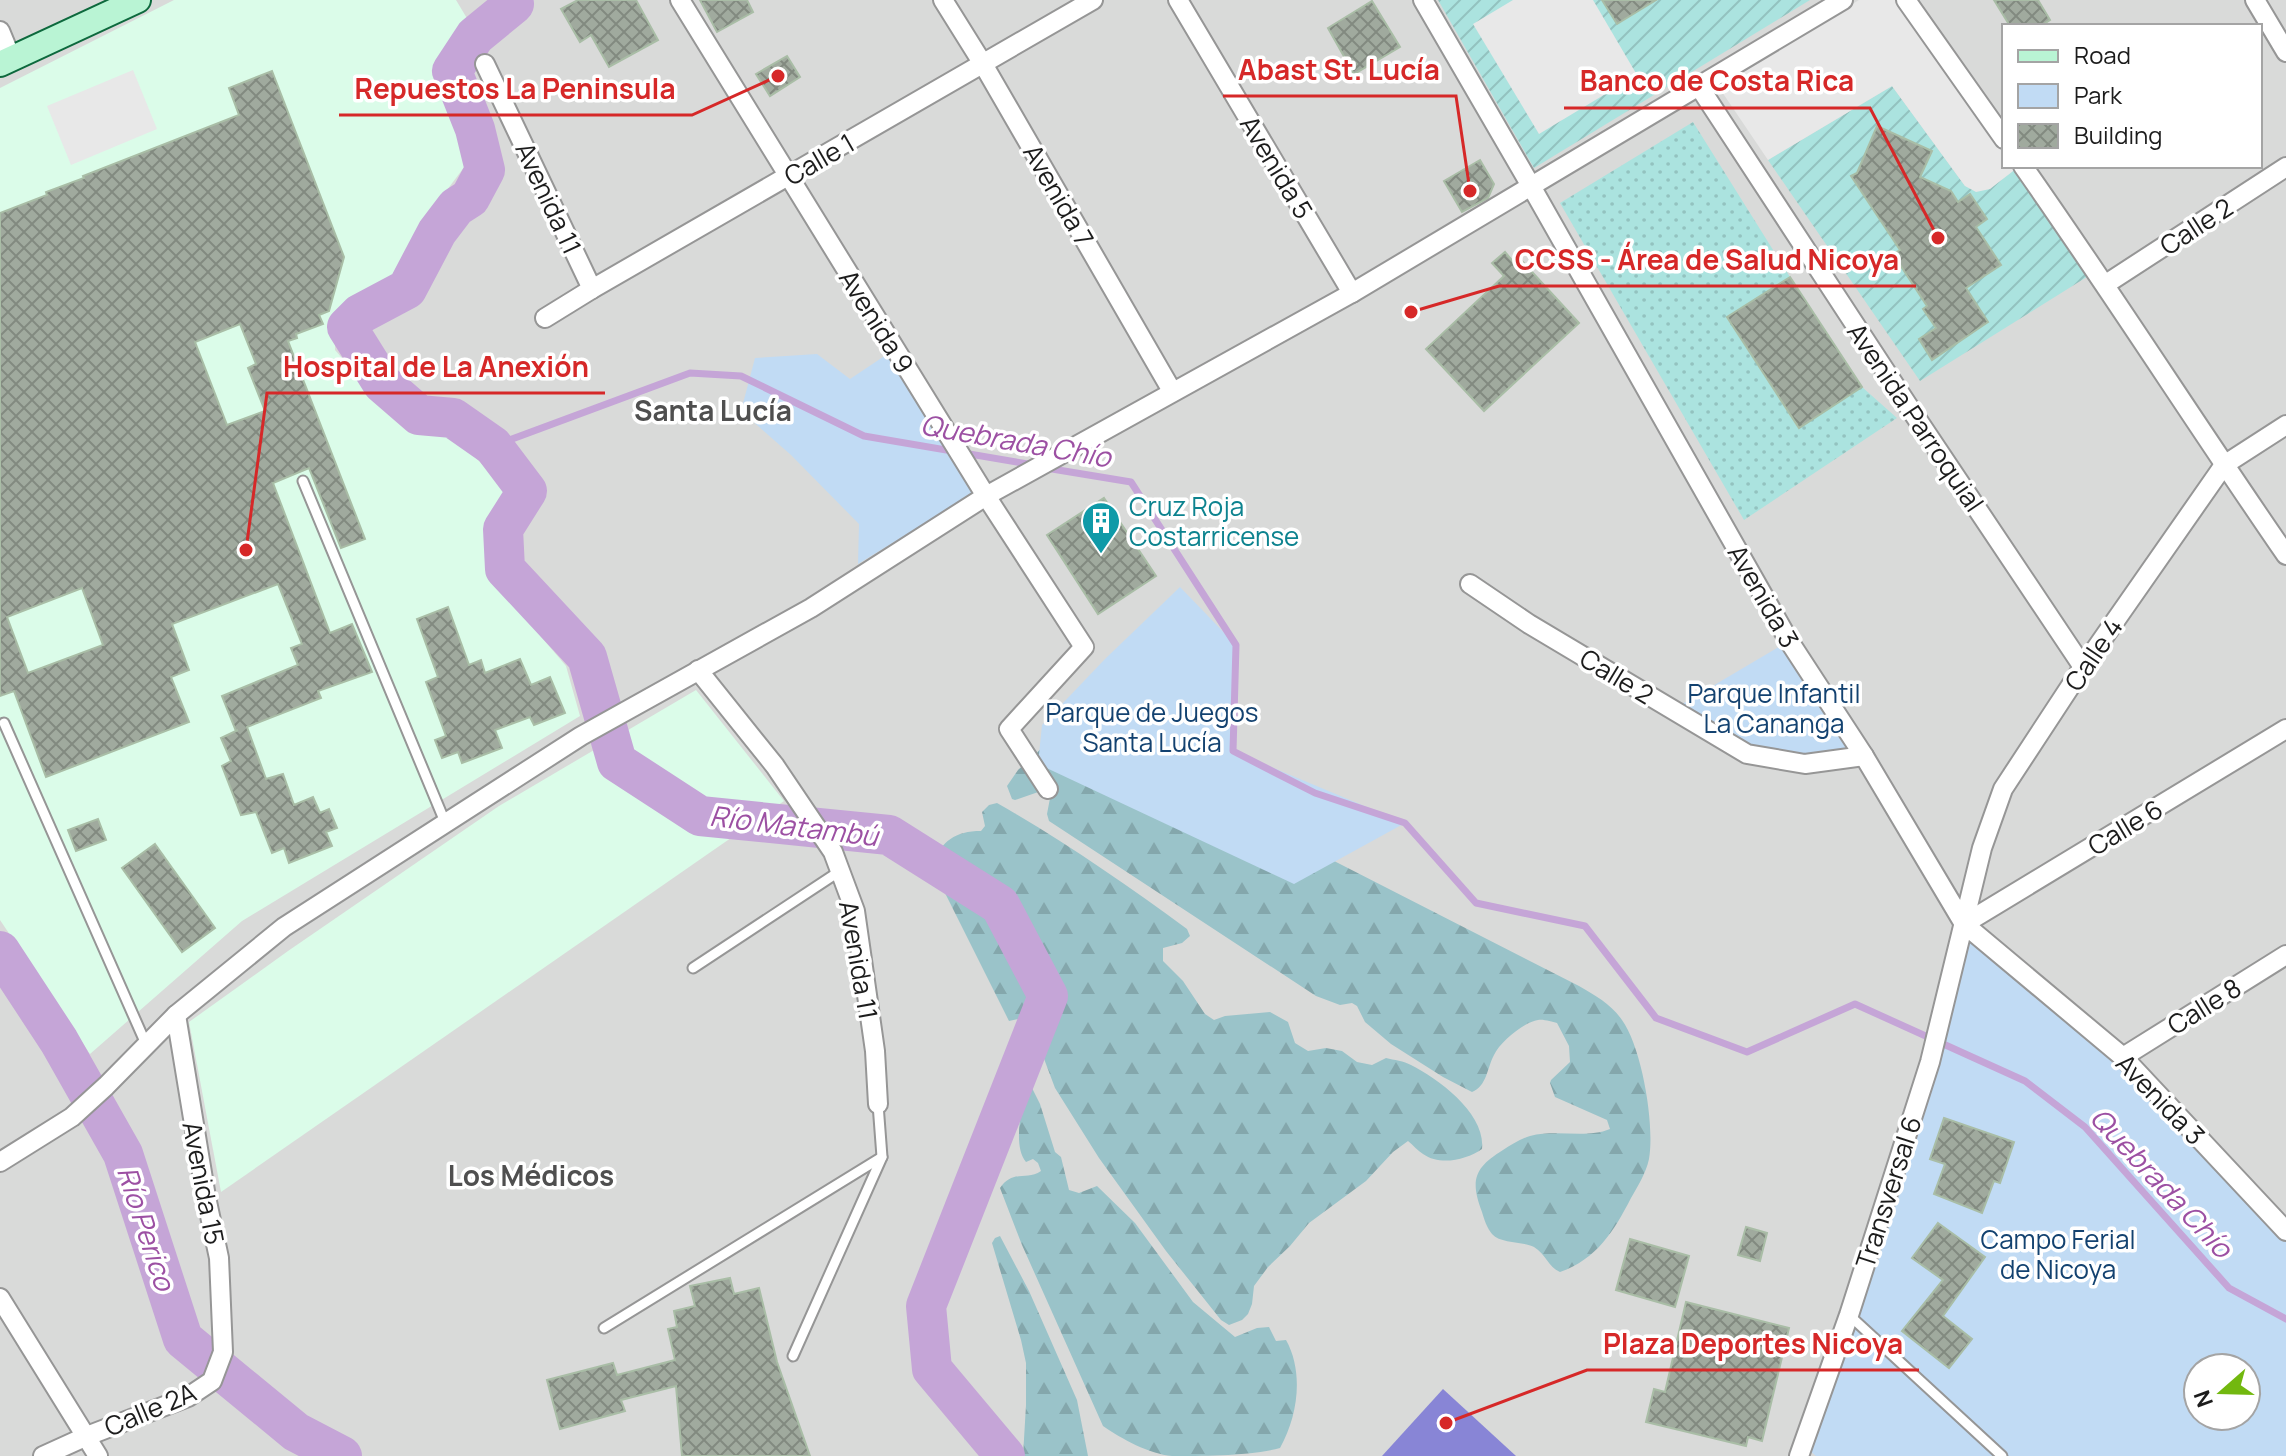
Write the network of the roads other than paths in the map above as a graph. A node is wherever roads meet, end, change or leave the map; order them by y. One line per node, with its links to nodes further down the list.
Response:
1 (138, 0): 12 (main road)
2 (680, 0): 19 (street, Avenida 9)
3 (943, 0): 14 (street, Avenida 7)
4 (1093, 0): 14 (street, Calle 1)
5 (1178, 0): 23 (street, Avenida 5)
6 (1423, 0): 20 (street, Avenida 3)
7 (1843, 0): 15 (street)
8 (1906, 0): 16 (street)
9 (2255, 0): 11 (street)
10 (0, 31): 12 (street)
11 (2286, 52)
12 (6, 62)
13 (485, 64): 22 (street, Avenida 11)
14 (983, 64): 19 (street, Calle 1); 25 (street, Avenida 7)
15 (1698, 85): 20 (street); 32 (street, Avenida Parroquial)
16 (2002, 136)
17 (2286, 167): 21 (street, Calle 2)
18 (2024, 168): 21 (street)
19 (788, 177): 22 (street, Calle 1); 29 (street, Avenida 9)
20 (1531, 186): 23 (street); 36 (street, Avenida 3)
21 (2106, 284): 27 (street)
22 (592, 289): 24 (street, Calle 1)
23 (1352, 293): 25 (street)
24 (545, 318)
25 (1172, 391): 29 (street)
26 (2286, 425): 27 (street, Calle 4)
27 (2224, 465): 30 (street); 32 (street, Calle 4)
28 (303, 481): 38 (lane)
29 (986, 496): 33 (street); 37 (street, Avenida 9)
30 (2286, 555)
31 (1470, 584): 36 (street, Calle 2)
32 (2083, 667): 40 (street, Calle 4)
33 (698, 670): 38 (street); 39 (street, Avenida 11)
34 (4, 723): 44 (lane)
35 (2286, 729): 40 (street, Calle 6)
36 (1864, 756): 40 (street, Avenida 3)
37 (1048, 789)
38 (445, 822): 43 (street)
39 (840, 871): 42 (lane); 46 (street, Avenida 11)
40 (1964, 924): 45 (street, Avenida 3); 51 (street, Transversal 6)
41 (2286, 955): 45 (street, Calle 8)
42 (693, 968)
43 (176, 1015): 44 (street); 54 (street, Avenida 15)
44 (146, 1044): 48 (street)
45 (2123, 1057): 49 (street, Avenida 3)
46 (878, 1104): 47 (lane)
47 (882, 1157): 52 (lane); 53 (lane)
48 (0, 1162)
49 (2286, 1231)
50 (0, 1298): 55 (street)
51 (1849, 1315): 56 (street, Transversal 6); 59 (lane)
52 (604, 1328)
53 (793, 1356)
54 (212, 1381): 55 (street, Calle 2A)
55 (87, 1436): 57 (street); 58 (street)
56 (1806, 1452)
57 (43, 1456)
58 (98, 1456)
59 (2002, 1456)

